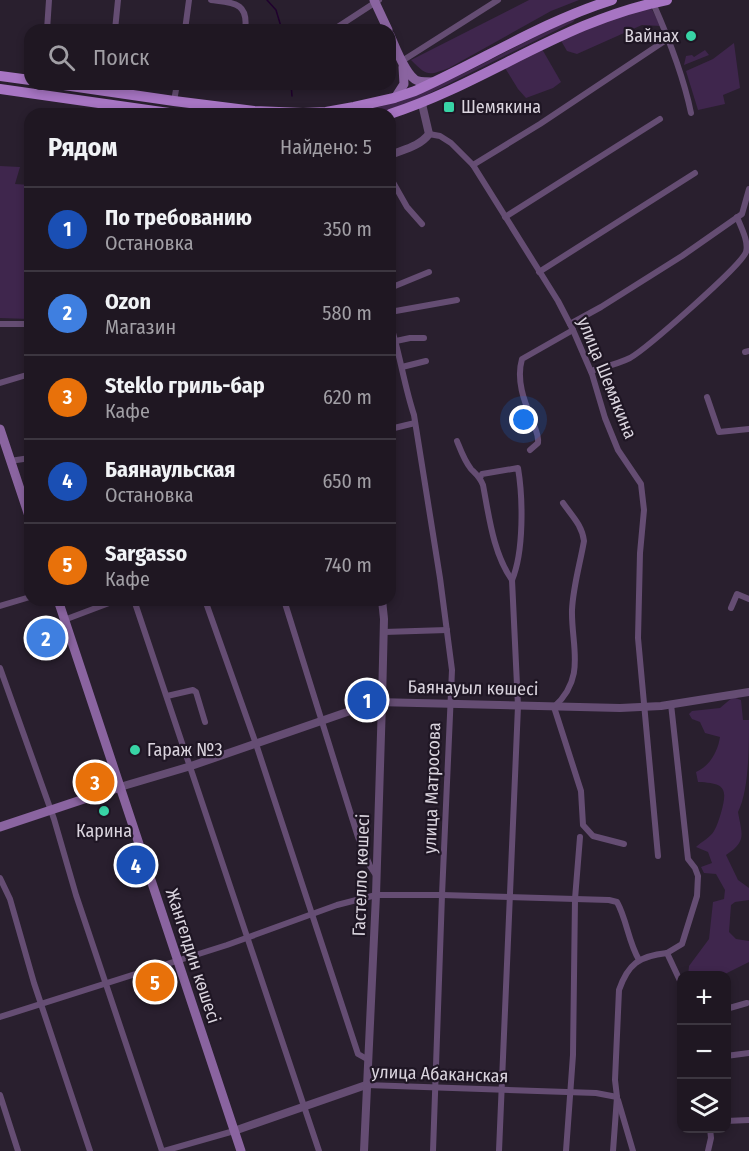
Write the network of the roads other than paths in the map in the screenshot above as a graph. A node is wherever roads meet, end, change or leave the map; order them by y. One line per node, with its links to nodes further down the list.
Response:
1 (50, 0): 11 (street)
2 (118, 0): 12 (street)
3 (189, 0): 13 (street)
4 (211, 0): 14 (street)
5 (498, 0): 20 (street)
6 (612, 0): 10 (main road)
7 (667, 0): 9 (main road)
8 (376, 1): 15 (street); 16 (main road)
9 (653, 3): 17 (main road); 18 (street)
10 (581, 10): 17 (main road); 23 (main road)
11 (47, 24)
12 (116, 24)
13 (186, 24)
14 (246, 24)
15 (342, 24)
16 (386, 24)
17 (587, 24): 33 (main road)
18 (669, 38): 41 (street); 45 (street)
19 (396, 48): 20 (main road)
20 (402, 61): 23 (main road); 29 (main road)
21 (0, 76): 22 (main road)
22 (24, 79)
23 (436, 82): 29 (main road)
24 (0, 87): 25 (main road); 30 (main road)
25 (24, 89)
26 (114, 90): 28 (main road)
27 (176, 90): 31 (street)
28 (128, 95): 30 (main road); 31 (main road)
29 (394, 98): 39 (main road)
30 (74, 100): 34 (main road)
31 (174, 101): 32 (main road)
32 (196, 104): 37 (main road); 38 (main road)
33 (422, 104): 40 (main road); 43 (street)
34 (100, 108)
35 (154, 108): 36 (main road)
36 (177, 108)
37 (193, 108)
38 (229, 108)
39 (345, 108)
40 (396, 112)
41 (691, 112)
42 (660, 119): 49 (street)
43 (429, 134): 44 (street); 45 (street, улица Шемякина)
44 (396, 153)
45 (473, 165): 49 (street, улица Шемякина)
46 (695, 173): 53 (street)
47 (396, 188): 51 (street)
48 (749, 189): 50 (street)
49 (505, 217): 53 (street, улица Шемякина)
50 (737, 217): 59 (street); 64 (street)
51 (422, 224)
52 (429, 272): 54 (street)
53 (539, 272): 59 (street, улица Шемякина)
54 (396, 286)
55 (457, 300): 56 (street)
56 (396, 311)
57 (0, 324): 58 (street)
58 (24, 324)
59 (572, 327): 64 (street, улица Шемякина); 73 (street)
60 (423, 338): 61 (street)
61 (396, 341): 63 (street, улица Матросова)
62 (426, 361): 63 (street)
63 (402, 367): 68 (street, улица Матросова)
64 (591, 371): 101 (street, улица Шемякина)
65 (24, 376): 66 (street)
66 (0, 383)
67 (707, 397): 71 (street)
68 (416, 423): 69 (street); 91 (street, улица Матросова)
69 (396, 428)
70 (0, 429): 75 (main road)
71 (749, 429)
72 (457, 441): 76 (street)
73 (530, 450)
74 (24, 459): 75 (street)
75 (10, 461): 77 (main road)
76 (480, 478): 79 (street); 79 (street)
77 (24, 502)
78 (563, 503): 100 (street)
79 (512, 580): 99 (street)
80 (24, 599): 82 (street)
81 (749, 599): 89 (street)
82 (0, 606)
83 (60, 606): 90 (main road, Жангелдин көшесі)
84 (101, 606): 90 (street)
85 (136, 606): 95 (street)
86 (207, 606): 104 (street)
87 (286, 606): 102 (street)
88 (382, 606): 92 (street, Гастелло көшесі)
89 (731, 608)
90 (64, 620): 106 (main road, Жангелдин көшесі)
91 (447, 630): 92 (street); 97 (street, улица Матросова)
92 (384, 632): 96 (street, Гастелло көшесі)
93 (0, 668): 107 (street)
94 (749, 692): 98 (street, Баянауыл көшесі)
95 (167, 696): 103 (street); 105 (street)
96 (382, 702): 97 (street, Баянауыл көшесі); 102 (street, Баянауыл көшесі); 112 (street, Гастелло көшесі)
97 (451, 704): 99 (street, Баянауыл көшесі); 115 (street, улица Матросова)
98 (671, 704): 101 (street, Баянауыл көшесі); 120 (street)
99 (518, 706): 100 (street, Баянауыл көшесі); 116 (street)
100 (554, 706): 101 (street, Баянауыл көшесі); 110 (street)
101 (645, 707): 111 (street, улица Шемякина)
102 (322, 720): 104 (street, Баянауыл көшесі); 112 (street)
103 (205, 722)
104 (256, 744): 105 (street, Баянауыл көшесі); 118 (street)
105 (191, 766): 106 (street, Баянауыл көшесі); 119 (street)
106 (120, 787): 107 (main road, Баянауыл көшесі); 121 (main road, Жангелдин көшесі)
107 (50, 811): 108 (main road, Баянауыл көшесі); 124 (street)
108 (0, 827)
109 (580, 837): 117 (street)
110 (624, 844)
111 (658, 856)
112 (376, 875): 114 (street, Гастелло көшесі)
113 (0, 878): 126 (street)
114 (376, 895): 115 (street); 118 (street); 131 (street, Гастелло көшесі)
115 (442, 895): 116 (street); 133 (street, улица Матросова)
116 (510, 898): 117 (street); 134 (street)
117 (575, 899): 122 (street); 135 (street)
118 (312, 915): 119 (street); 131 (street)
119 (248, 937): 121 (street); 138 (street)
120 (667, 953): 122 (street); 123 (street)
121 (178, 960): 124 (street); 141 (main road, Жангелдин көшесі)
122 (639, 960): 137 (street)
123 (677, 976)
124 (106, 984): 126 (street); 145 (street)
125 (747, 1003): 127 (street)
126 (40, 1004): 128 (street); 144 (street)
127 (731, 1008)
128 (0, 1017)
129 (749, 1053): 130 (street)
130 (731, 1055)
131 (367, 1059): 132 (street, Гастелло көшесі)
132 (366, 1085): 133 (street, улица Абаканская); 138 (street, улица Абаканская); 148 (street, Гастелло көшесі)
133 (435, 1087): 134 (street, улица Абаканская); 149 (street, улица Матросова)
134 (502, 1090): 135 (street, улица Абаканская); 150 (street)
135 (570, 1092): 137 (street, улица Абаканская); 151 (street)
136 (0, 1095): 143 (street)
137 (617, 1097): 152 (street); 153 (street)
138 (305, 1106): 141 (street, улица Абаканская); 147 (street)
139 (749, 1120): 140 (street)
140 (731, 1121)
141 (234, 1131): 145 (street, улица Абаканская); 146 (main road, Жангелдин көшесі)
142 (710, 1133): 154 (street)
143 (18, 1151)
144 (90, 1151)
145 (163, 1151)
146 (241, 1151)
147 (319, 1151)
148 (364, 1151)
149 (433, 1151)
150 (499, 1151)
151 (566, 1151)
152 (613, 1151)
153 (633, 1151)
154 (708, 1151)

